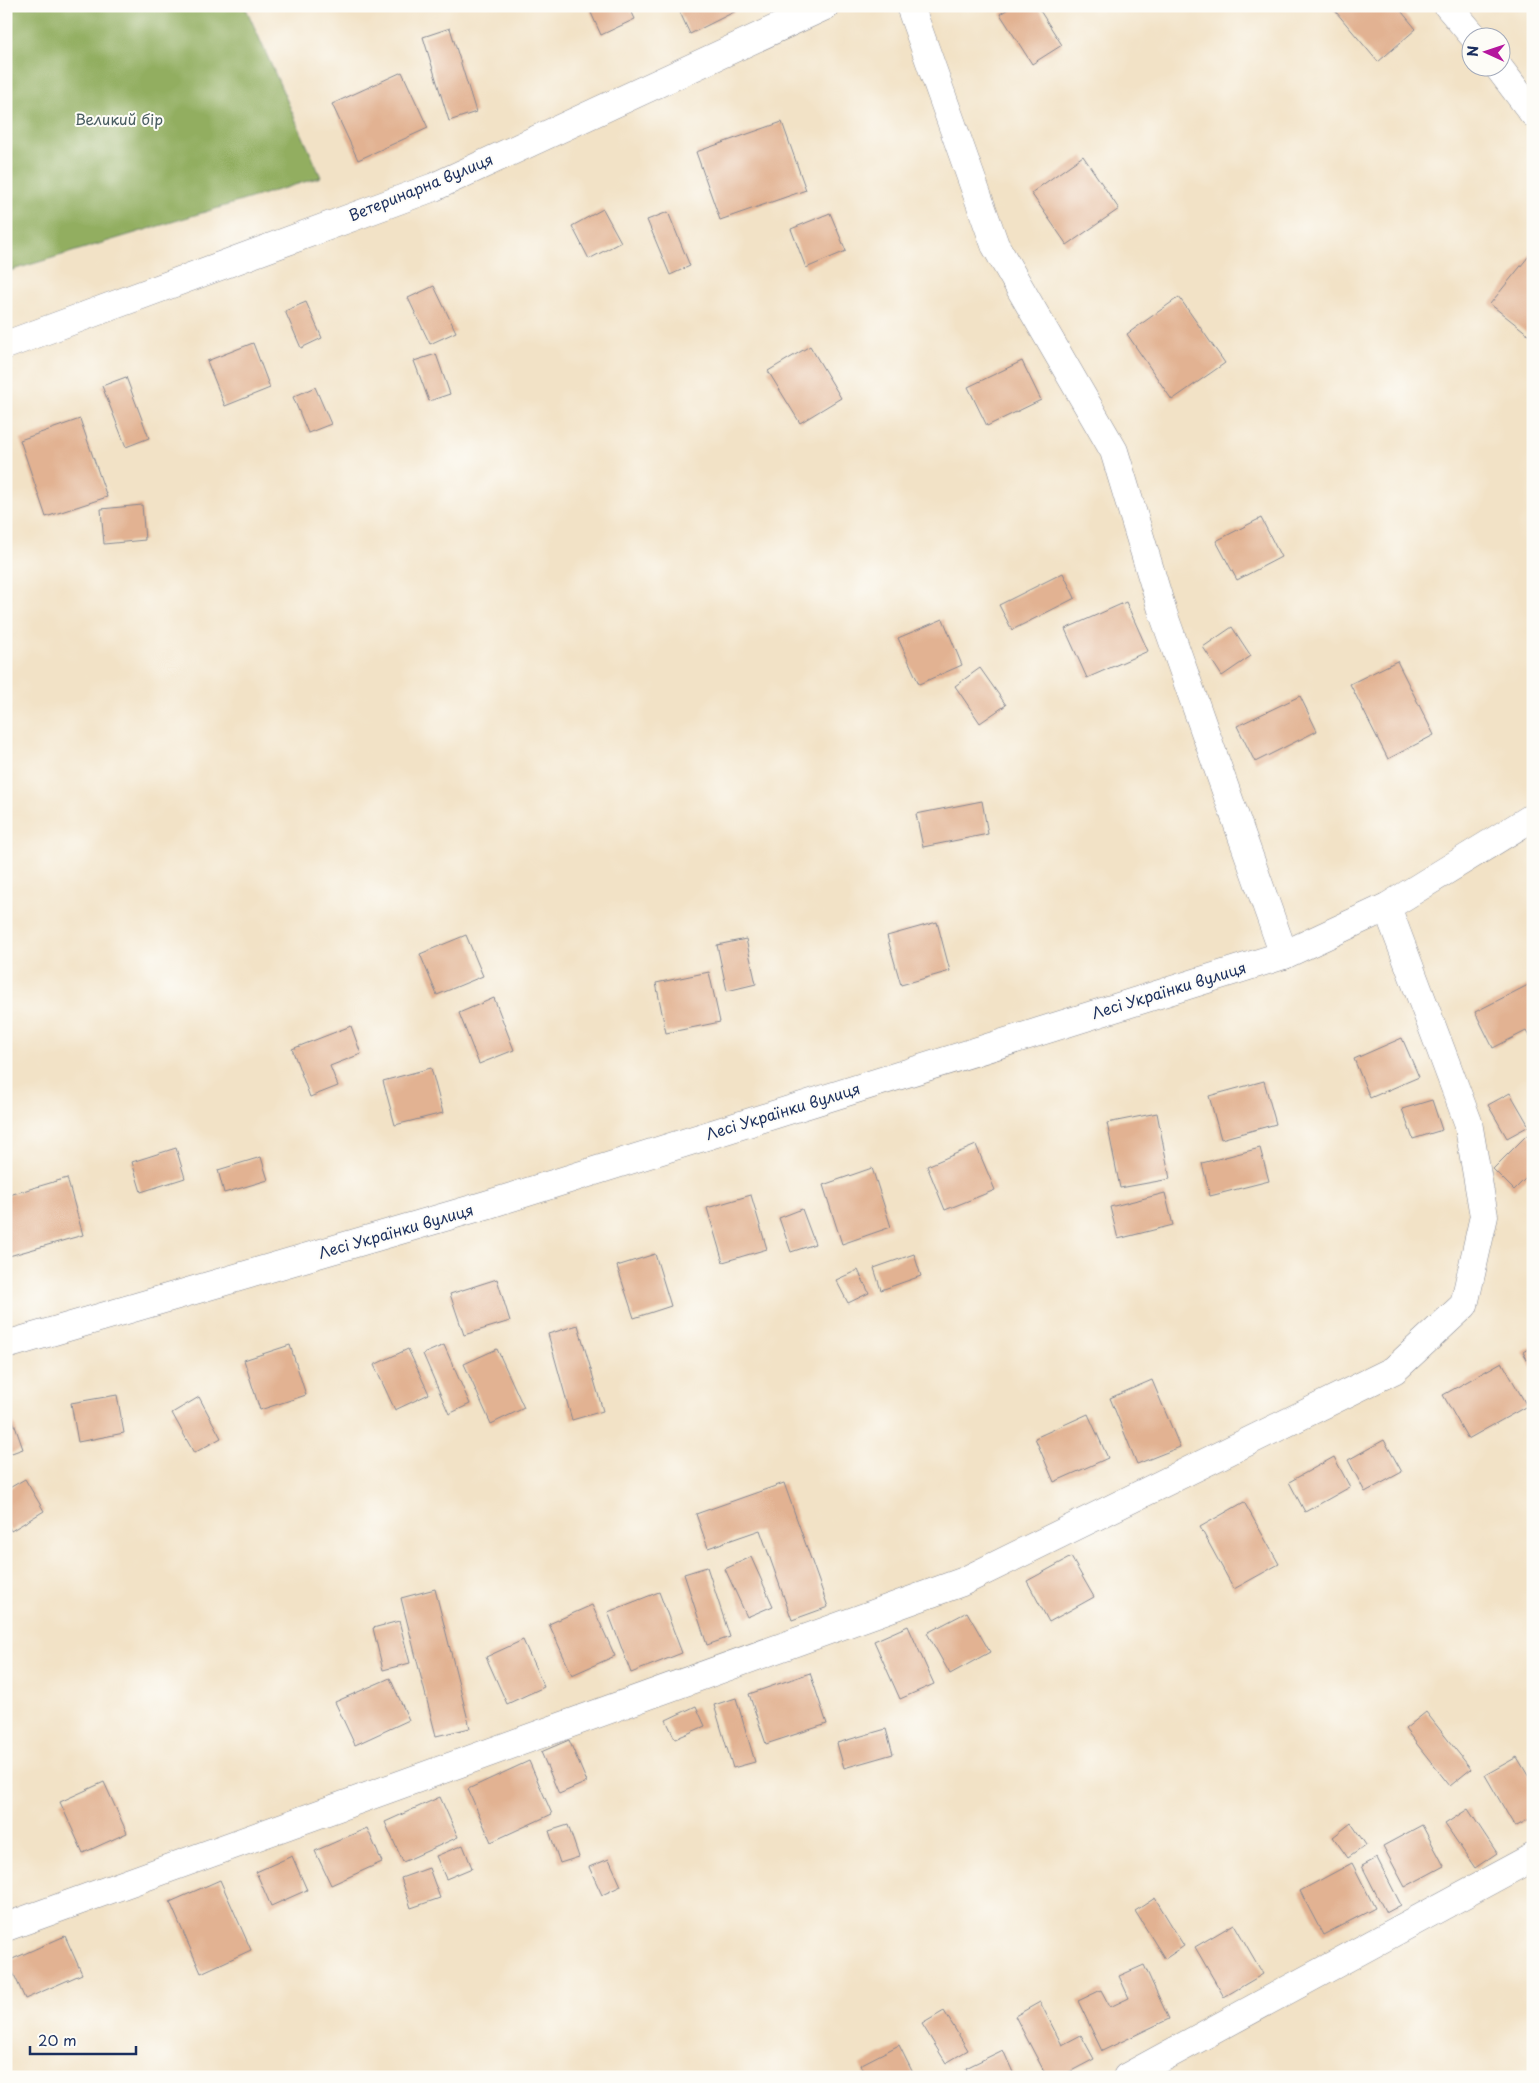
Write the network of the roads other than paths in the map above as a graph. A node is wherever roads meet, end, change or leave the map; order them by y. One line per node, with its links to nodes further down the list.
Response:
1 (826, 6): 7 (street, Ветеринарна вулиця)
2 (910, 6): 10 (street)
3 (1448, 6): 4 (street)
4 (1467, 28)
5 (1507, 78): 6 (street)
6 (1533, 113)
7 (6, 345)
8 (1533, 817): 9 (street, Лесі Українки вулиця)
9 (1387, 907): 10 (street, Лесі Українки вулиця); 13 (street)
10 (1284, 955): 11 (street, Лесі Українки вулиця)
11 (6, 1345)
12 (1533, 1857): 14 (street)
13 (6, 1927)
14 (1127, 2077)

